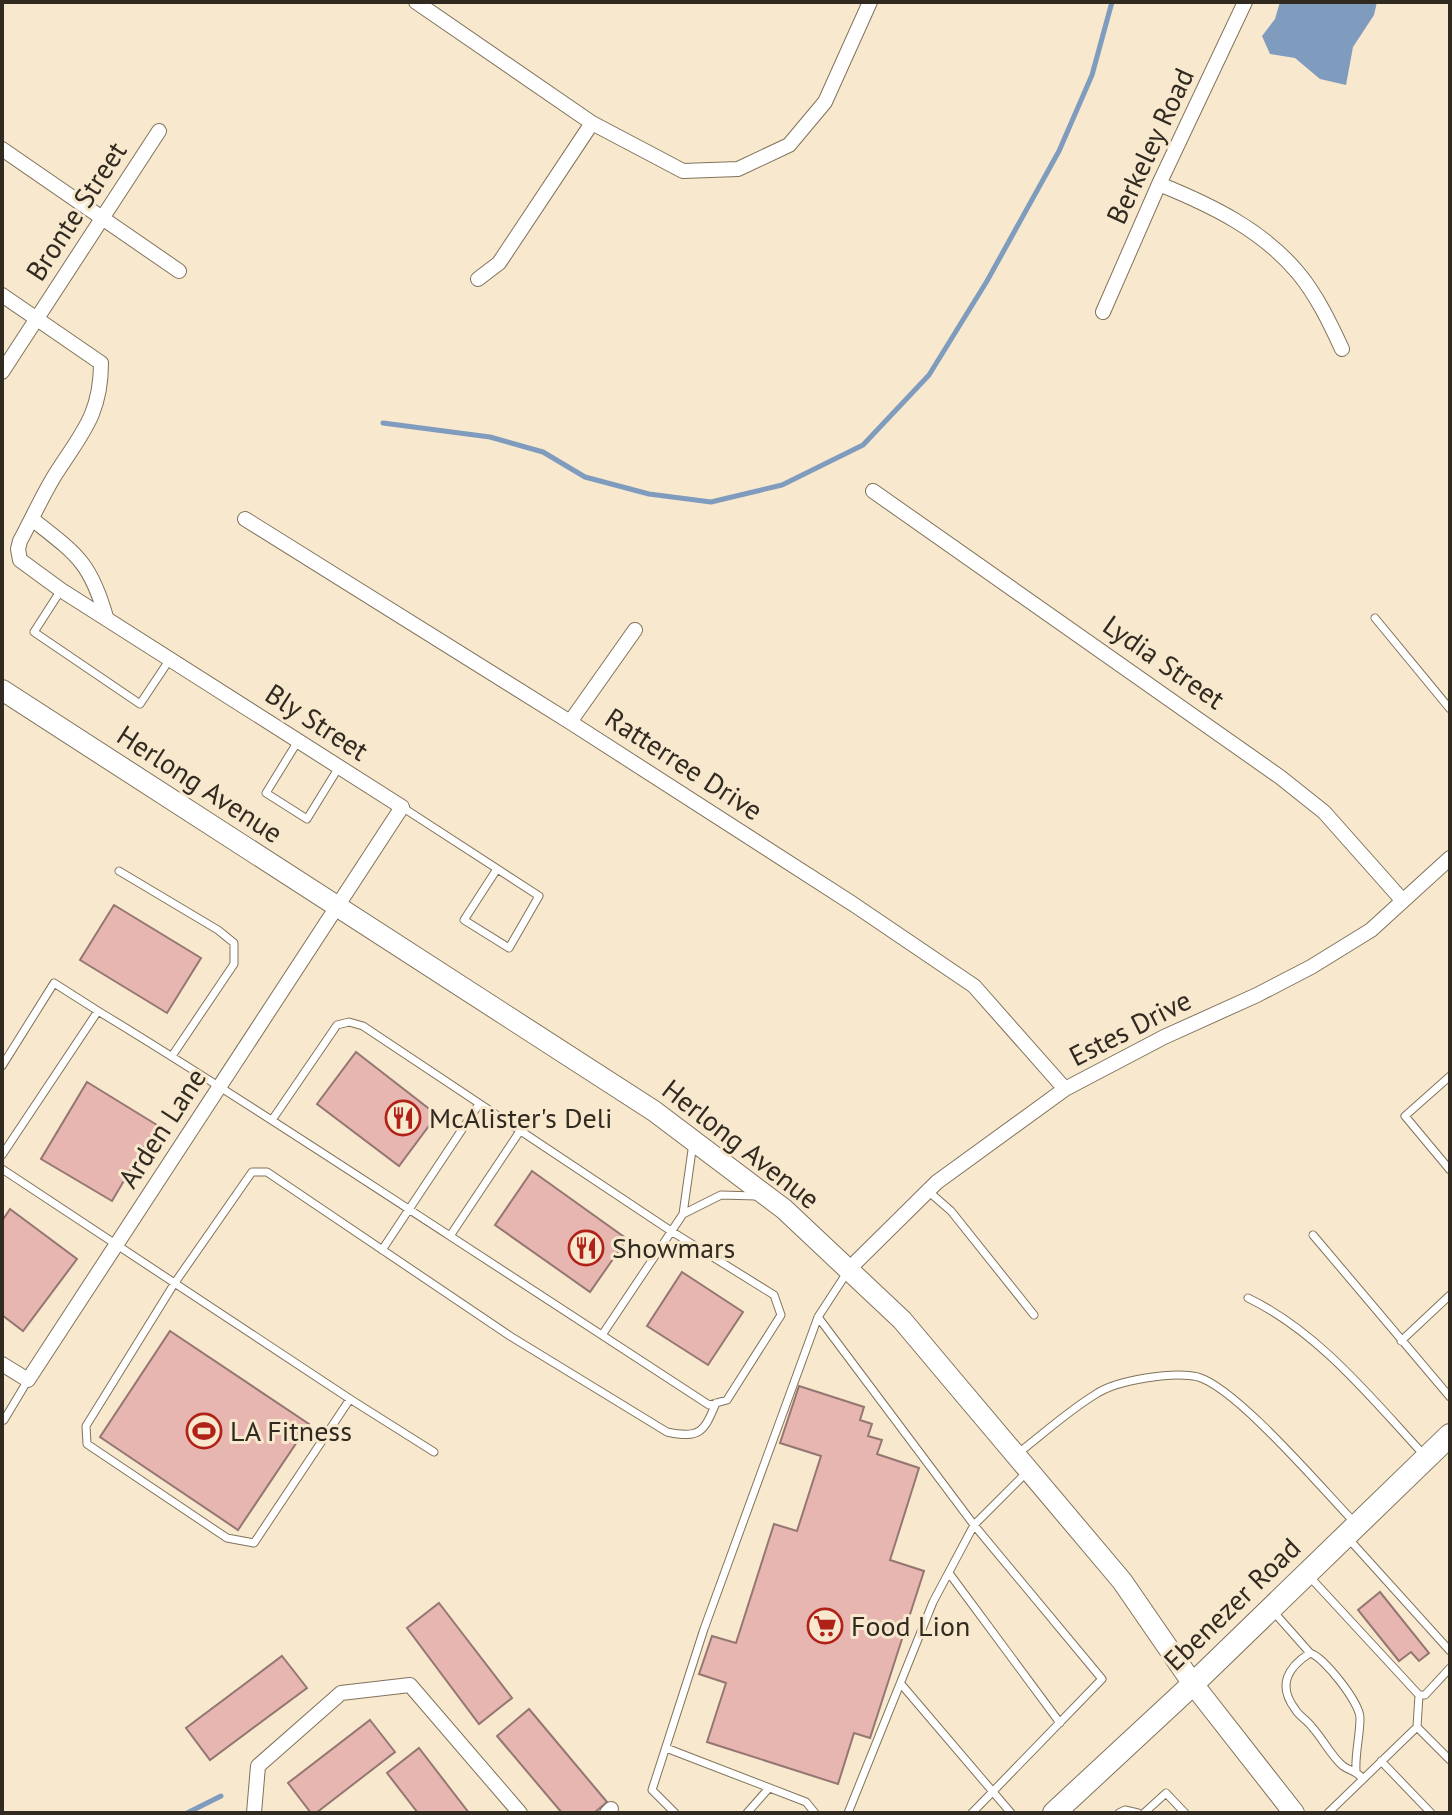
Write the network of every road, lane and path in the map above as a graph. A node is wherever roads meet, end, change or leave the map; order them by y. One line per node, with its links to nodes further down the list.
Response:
1 (416, 2): 4 (street)
2 (870, 2): 4 (street)
3 (1245, 2): 7 (street, Berkeley Road)
4 (592, 123): 10 (street)
5 (159, 131): 8 (street, Bronte Street)
6 (2, 149): 8 (street)
7 (1159, 184): 12 (street, Berkeley Road); 14 (street)
8 (102, 218): 9 (street); 13 (street, Bronte Street)
9 (179, 271)
10 (478, 279)
11 (2, 295): 13 (street, Bly Street)
12 (1103, 312)
13 (36, 319): 15 (street, Bronte Street); 17 (street, Bly Street)
14 (1342, 349)
15 (2, 372)
16 (873, 491): 33 (street, Lydia Street)
17 (32, 519): 19 (street, Bly Street); 20 (street)
18 (245, 519): 26 (street, Ratterree Drive)
19 (61, 590): 20 (street, Bly Street); 23 (lane)
20 (106, 617): 23 (street, Bly Street)
21 (1375, 618): 25 (lane)
22 (635, 630): 26 (street)
23 (170, 659): 27 (street, Bly Street)
24 (2, 690): 34 (street, Herlong Avenue)
25 (1450, 709)
26 (570, 722): 40 (street, Ratterree Drive)
27 (298, 741): 28 (street, Bly Street); 28 (lane)
28 (339, 767): 29 (street, Bly Street)
29 (402, 807): 31 (lane); 34 (street)
30 (1450, 858): 33 (street, Estes Drive)
31 (497, 869): 31 (lane)
32 (119, 871): 36 (lane)
33 (1403, 901): 40 (street, Estes Drive)
34 (339, 905): 39 (street, Arden Lane); 44 (street, Herlong Avenue)
35 (98, 1011): 36 (lane); 37 (lane); 45 (lane)
36 (172, 1056): 39 (lane)
37 (2, 1066)
38 (1450, 1076): 47 (lane)
39 (220, 1086): 42 (lane); 55 (street, Arden Lane)
40 (1065, 1089): 48 (street, Estes Drive)
41 (479, 1104): 42 (lane); 43 (lane); 50 (lane)
42 (272, 1120): 50 (lane)
43 (520, 1131): 52 (lane); 54 (lane)
44 (694, 1141): 49 (street, Herlong Avenue); 51 (lane)
45 (2, 1155)
46 (2, 1169): 55 (lane)
47 (1450, 1170)
48 (928, 1191): 57 (street, Estes Drive); 61 (lane)
49 (773, 1199): 51 (lane); 57 (street, Herlong Avenue)
50 (409, 1209): 54 (lane); 56 (lane)
51 (683, 1214): 52 (lane)
52 (671, 1231): 63 (lane); 69 (lane)
53 (1313, 1235): 64 (lane)
54 (450, 1236): 63 (lane)
55 (116, 1246): 58 (lane); 66 (street, Arden Lane)
56 (382, 1250): 58 (lane); 69 (lane)
57 (849, 1269): 62 (lane); 74 (street, Herlong Avenue)
58 (174, 1284): 68 (lane); 68 (lane)
59 (1450, 1295): 64 (lane)
60 (1248, 1298): 73 (lane)
61 (1034, 1315)
62 (818, 1317): 75 (lane); 88 (lane)
63 (602, 1335): 69 (lane)
64 (1401, 1341): 67 (lane)
65 (2, 1364): 66 (street)
66 (28, 1380): 70 (lane)
67 (1450, 1397)
68 (350, 1399): 72 (lane)
69 (716, 1403)
70 (2, 1419)
71 (1450, 1435): 73 (main road, Ebenezer Road)
72 (434, 1452)
73 (1426, 1458): 76 (main road, Ebenezer Road)
74 (1022, 1463): 75 (lane); 76 (lane); 84 (street, Herlong Avenue)
75 (974, 1525): 77 (lane); 86 (lane)
76 (1351, 1530): 78 (main road, Ebenezer Road); 80 (lane)
77 (949, 1573): 83 (lane); 86 (lane)
78 (1307, 1573): 79 (main road, Ebenezer Road); 85 (lane)
79 (1271, 1608): 81 (lane); 84 (main road, Ebenezer Road)
80 (1450, 1651)
81 (1310, 1653): 91 (lane); 91 (lane)
82 (1450, 1668): 85 (lane)
83 (901, 1684): 94 (lane); 100 (lane)
84 (1193, 1684): 103 (main road, Ebenezer Road); 107 (street, Herlong Avenue)
85 (1419, 1695): 87 (lane)
86 (1060, 1723): 94 (lane)
87 (1417, 1727): 89 (lane); 90 (lane)
88 (666, 1748): 93 (lane); 97 (lane)
89 (1450, 1760)
90 (1381, 1761): 92 (lane); 109 (lane)
91 (1356, 1770): 92 (lane)
92 (1363, 1779): 108 (lane)
93 (769, 1788): 98 (lane); 99 (lane)
94 (993, 1792): 101 (lane); 102 (lane)
95 (254, 1813): 96 (street)
96 (520, 1813)
97 (675, 1813)
98 (747, 1813)
99 (815, 1813)
100 (848, 1813)
101 (972, 1813)
102 (1011, 1813)
103 (1054, 1813)
104 (1119, 1813): 105 (lane)
105 (1141, 1813): 106 (lane)
106 (1185, 1813)
107 (1294, 1813)
108 (1328, 1813)
109 (1431, 1813)

